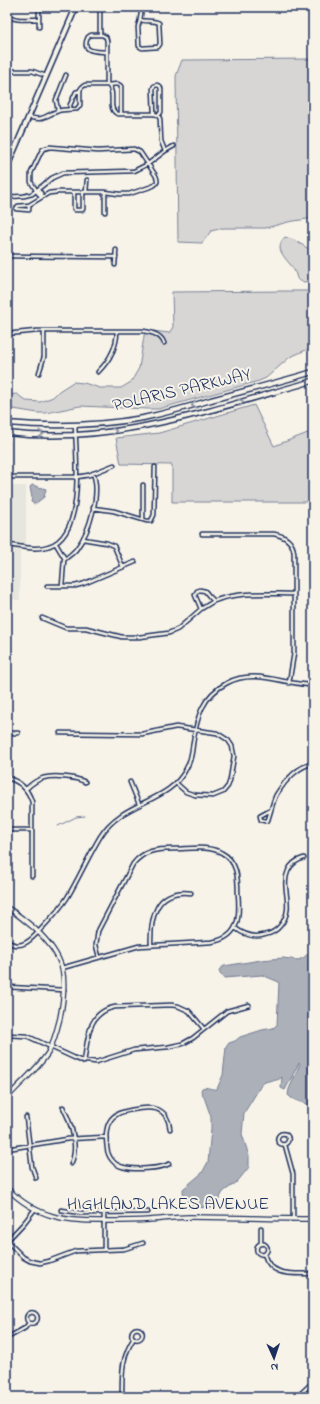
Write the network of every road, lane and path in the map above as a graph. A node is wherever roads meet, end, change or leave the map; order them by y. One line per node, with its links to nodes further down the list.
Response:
1 (39, 7): 6 (street)
2 (76, 7): 13 (main road)
3 (100, 7): 9 (street)
4 (142, 7): 7 (street)
5 (7, 14): 6 (street)
6 (39, 19): 8 (street)
7 (140, 20): 7 (street)
8 (39, 27)
9 (100, 35): 10 (street); 10 (street)
10 (107, 52): 14 (street)
11 (7, 71): 13 (street)
12 (66, 75): 17 (street)
13 (46, 76): 21 (main road)
14 (107, 85): 15 (street); 18 (street); 18 (street)
15 (80, 91): 16 (street); 16 (street)
16 (70, 109): 17 (street)
17 (58, 111): 21 (street)
18 (121, 114): 19 (street)
19 (154, 114): 20 (street); 20 (street)
20 (158, 116): 23 (street)
21 (28, 117): 25 (main road)
22 (174, 146): 23 (street)
23 (165, 151): 24 (street)
24 (148, 164): 27 (street); 27 (street); 30 (street)
25 (7, 167)
26 (86, 180): 29 (street)
27 (36, 190): 31 (street); 32 (street)
28 (74, 192): 29 (street); 29 (street); 32 (street)
29 (85, 192): 30 (street)
30 (105, 192): 34 (street)
31 (7, 197)
32 (42, 197): 33 (street)
33 (29, 205): 33 (street)
34 (105, 212)
35 (116, 250): 37 (street)
36 (7, 256): 37 (street)
37 (116, 257): 38 (street)
38 (115, 264)
39 (44, 331): 40 (street); 41 (street); 45 (street)
40 (117, 331): 42 (street); 43 (street)
41 (7, 334)
42 (164, 343)
43 (98, 372)
44 (313, 372): 48 (main road, POLARIS PARKWAY, one-way to 48)
45 (39, 373)
46 (313, 381): 50 (main road, POLARIS PARKWAY, one-way to 46)
47 (7, 423): 48 (main road, POLARIS PARKWAY)
48 (75, 425): 50 (street)
49 (7, 432): 50 (main road, POLARIS PARKWAY, one-way to 50)
50 (76, 434): 55 (street)
51 (114, 465): 53 (street)
52 (155, 467): 58 (street)
53 (93, 473): 55 (street); 57 (street)
54 (7, 477): 55 (street)
55 (77, 477): 61 (street)
56 (143, 485): 58 (street)
57 (93, 508): 58 (street); 60 (street)
58 (143, 520)
59 (202, 534): 68 (street)
60 (83, 539): 63 (street); 65 (street)
61 (56, 544): 62 (street); 63 (street)
62 (7, 546)
63 (65, 559): 67 (street)
64 (135, 562): 65 (street)
65 (123, 567): 67 (street)
66 (46, 586): 67 (street)
67 (62, 586)
68 (294, 594): 69 (street); 72 (street)
69 (214, 601): 70 (street); 70 (street)
70 (200, 610): 71 (street)
71 (42, 618)
72 (289, 683): 73 (street); 74 (street)
73 (313, 685)
74 (195, 730): 77 (street); 82 (street); 82 (street)
75 (7, 733): 76 (street)
76 (18, 733)
77 (60, 733)
78 (313, 764): 85 (street)
79 (7, 778): 83 (street)
80 (85, 782): 83 (street)
81 (130, 782): 84 (street)
82 (176, 783): 84 (street)
83 (26, 789): 87 (street)
84 (139, 804): 93 (street)
85 (271, 810): 85 (street)
86 (7, 830): 87 (street)
87 (32, 830): 89 (street)
88 (304, 858): 92 (street)
89 (32, 876)
90 (191, 893): 95 (street)
91 (7, 908): 93 (street)
92 (235, 928): 95 (street); 96 (street)
93 (38, 932): 94 (street); 97 (street)
94 (7, 941)
95 (151, 944): 96 (street)
96 (98, 957): 97 (street)
97 (62, 968): 99 (street)
98 (7, 987): 99 (street)
99 (65, 990): 103 (street)
100 (249, 1005): 101 (street)
101 (204, 1029): 104 (street); 104 (street)
102 (7, 1035): 103 (street)
103 (51, 1047): 104 (street); 106 (street)
104 (84, 1062)
105 (7, 1087): 106 (street)
106 (12, 1092): 107 (street)
107 (7, 1098)
108 (63, 1107): 112 (street)
109 (26, 1117): 114 (street)
110 (170, 1129): 111 (street)
111 (106, 1137): 112 (street); 117 (street)
112 (73, 1138): 114 (street); 116 (street)
113 (285, 1145): 113 (street); 124 (street)
114 (28, 1146): 115 (street); 118 (street)
115 (7, 1149)
116 (71, 1164)
117 (169, 1164)
118 (36, 1178)
119 (7, 1188): 120 (street, HIGHLAND LAKES AVENUE)
120 (35, 1209): 126 (street, HIGHLAND LAKES AVENUE); 128 (street)
121 (62, 1210): 123 (street)
122 (148, 1212): 123 (street)
123 (104, 1213): 126 (street)
124 (293, 1219): 125 (street, HIGHLAND LAKES AVENUE); 126 (street, HIGHLAND LAKES AVENUE)
125 (313, 1219)
126 (104, 1221): 131 (street)
127 (261, 1228): 130 (street)
128 (7, 1241): 131 (street)
129 (143, 1243): 131 (street)
130 (261, 1244): 132 (street); 132 (street)
131 (104, 1250)
132 (264, 1254): 133 (street)
133 (313, 1274)
134 (29, 1323): 134 (street); 135 (street)
135 (7, 1338)
136 (134, 1338): 136 (street); 138 (street)
137 (313, 1382): 139 (street)
138 (122, 1397)
139 (297, 1397)

